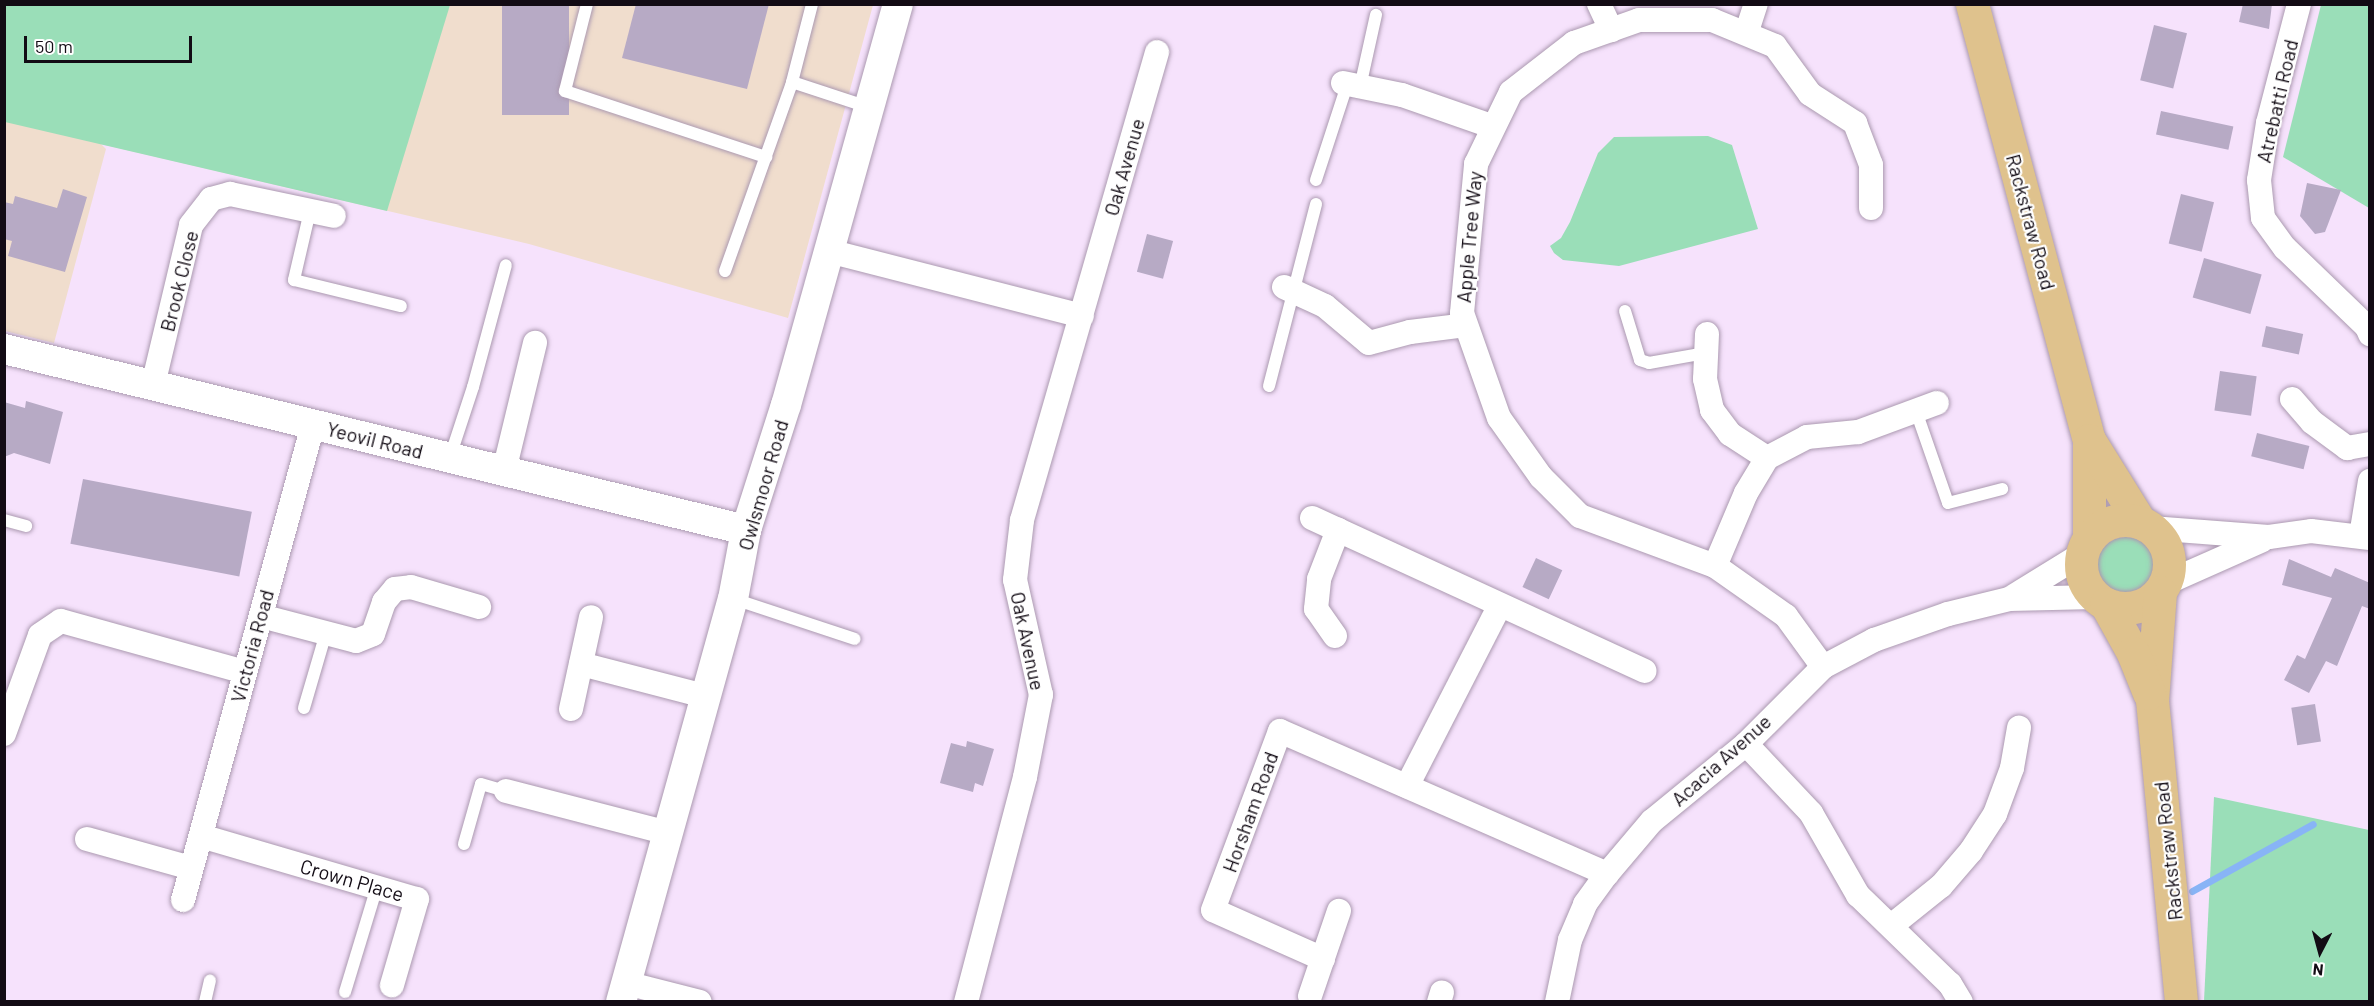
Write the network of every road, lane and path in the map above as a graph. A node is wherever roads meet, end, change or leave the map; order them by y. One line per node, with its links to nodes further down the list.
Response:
1 (587, 4): 16 (lane)
2 (812, 4): 12 (lane)
3 (898, 4): 14 (street, Owlsmoor Road)
4 (1599, 4): 9 (street)
5 (1756, 4): 10 (street)
6 (1972, 4): 39 (main road, Rackstraw Road)
7 (2299, 4): 30 (street, Atrebatti Road)
8 (1376, 15): 13 (lane)
9 (1611, 30): 10 (street, Apple Tree Way); 15 (street, Apple Tree Way)
10 (1747, 31): 19 (street, Apple Tree Way)
11 (1157, 52): 28 (street, Oak Avenue)
12 (792, 82): 14 (lane); 16 (lane)
13 (1350, 85): 15 (street); 17 (lane)
14 (871, 108): 22 (street, Owlsmoor Road)
15 (1491, 126): 29 (street, Apple Tree Way)
16 (766, 157): 24 (lane)
17 (1316, 180)
18 (1316, 204): 25 (lane)
19 (1872, 208)
20 (310, 211): 21 (street, Brook Close); 26 (lane); 34 (street, Brook Close)
21 (334, 216)
22 (829, 251): 28 (street); 50 (street, Owlsmoor Road)
23 (506, 265): 41 (lane)
24 (725, 271)
25 (1290, 289): 29 (street); 35 (lane)
26 (401, 306)
27 (1624, 312): 32 (lane)
28 (1082, 316): 98 (street, Oak Avenue)
29 (1466, 325): 55 (street, Apple Tree Way)
30 (2370, 334)
31 (535, 343): 43 (street)
32 (1707, 343): 42 (street)
33 (4, 349): 34 (street, Yeovil Road)
34 (153, 385): 38 (street, Yeovil Road)
35 (1269, 386)
36 (2292, 399): 40 (street)
37 (1927, 407): 42 (street); 45 (lane)
38 (313, 424): 41 (street, Yeovil Road); 62 (street, Victoria Road)
39 (2089, 440): 48 (main road, Rackstraw Road); 54 (main road, Rackstraw Road)
40 (2370, 444)
41 (449, 458): 43 (street, Yeovil Road)
42 (1767, 458): 55 (street)
43 (504, 471): 50 (street, Yeovil Road)
44 (2370, 481): 53 (street)
45 (2002, 489)
46 (1312, 518): 51 (street)
47 (4, 520): 49 (lane)
48 (2146, 525): 52 (street); 54 (main road); 56 (main road)
49 (26, 526)
50 (746, 530): 57 (street, Owlsmoor Road)
51 (1338, 530): 60 (street); 65 (street)
52 (2269, 537): 53 (street); 56 (street)
53 (2365, 537)
54 (2085, 546): 58 (street, Acacia Avenue); 59 (main road)
55 (1715, 566): 68 (street, Apple Tree Way)
56 (2163, 587): 59 (main road); 72 (main road, Rackstraw Road)
57 (733, 598): 66 (lane); 71 (street, Owlsmoor Road)
58 (2009, 599): 59 (street, Acacia Avenue); 68 (street, Acacia Avenue)
59 (2101, 601): 72 (main road, Rackstraw Road)
60 (1500, 605): 69 (street); 78 (street)
61 (479, 607): 64 (street)
62 (261, 616): 64 (street); 70 (street, Victoria Road)
63 (591, 617): 67 (street)
64 (326, 633): 73 (lane)
65 (1335, 636)
66 (855, 639)
67 (581, 664): 71 (street); 74 (street)
68 (1823, 667): 77 (street, Acacia Avenue)
69 (1644, 671)
70 (245, 672): 76 (street); 81 (street, Victoria Road)
71 (705, 696): 80 (street, Owlsmoor Road)
72 (2152, 700): 101 (main road, Rackstraw Road)
73 (304, 708)
74 (571, 709)
75 (2019, 728): 89 (street)
76 (4, 734)
77 (1746, 744): 85 (street, Acacia Avenue); 89 (street)
78 (1407, 786): 85 (street, Horsham Road); 90 (street, Horsham Road)
79 (506, 791): 80 (street); 83 (lane)
80 (668, 833): 94 (street, Owlsmoor Road)
81 (201, 836): 84 (street, Victoria Road); 86 (street, Crown Place)
82 (87, 839): 84 (street)
83 (464, 844)
84 (192, 868): 87 (street, Victoria Road)
85 (1607, 874): 99 (street, Acacia Avenue)
86 (377, 887): 92 (street, Crown Place); 93 (lane)
87 (183, 900)
88 (1339, 911): 90 (street)
89 (1891, 926): 100 (street)
90 (1323, 959): 95 (street)
91 (210, 981): 96 (lane)
92 (392, 985)
93 (345, 992)
94 (624, 992): 97 (street)
95 (1310, 996)
96 (205, 1002)
97 (700, 1002)
98 (966, 1002)
99 (1557, 1002)
100 (1961, 1002)
101 (2181, 1002)

